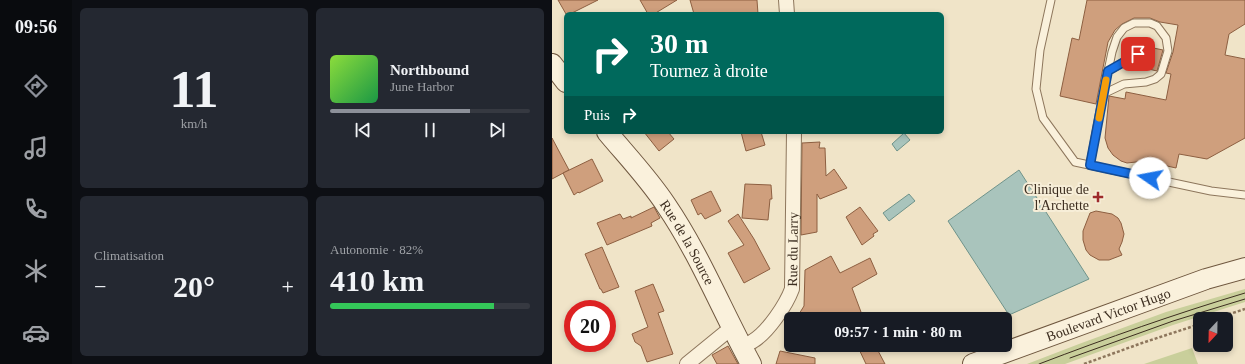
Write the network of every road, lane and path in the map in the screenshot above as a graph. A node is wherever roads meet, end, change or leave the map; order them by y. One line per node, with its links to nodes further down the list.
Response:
1 (786, 0): 3 (street)
2 (1051, 0): 11 (lane)
3 (787, 12)
4 (1138, 54): 6 (lane)
5 (552, 64): 7 (main road)
6 (1108, 71): 8 (lane); 8 (lane)
7 (564, 79)
8 (1103, 94): 11 (lane)
9 (608, 134): 17 (main road, Rue de la Source)
10 (794, 134): 17 (street, Rue du Larry)
11 (1090, 165): 12 (lane)
12 (1245, 195)
13 (1245, 268): 19 (main road, Boulevard Victor Hugo)
14 (1245, 309): 15 (path)
15 (1233, 313)
16 (1193, 326): 20 (path)
17 (742, 347): 18 (street, Rue du Larry)
18 (687, 364)
19 (973, 364)
20 (1084, 364)

